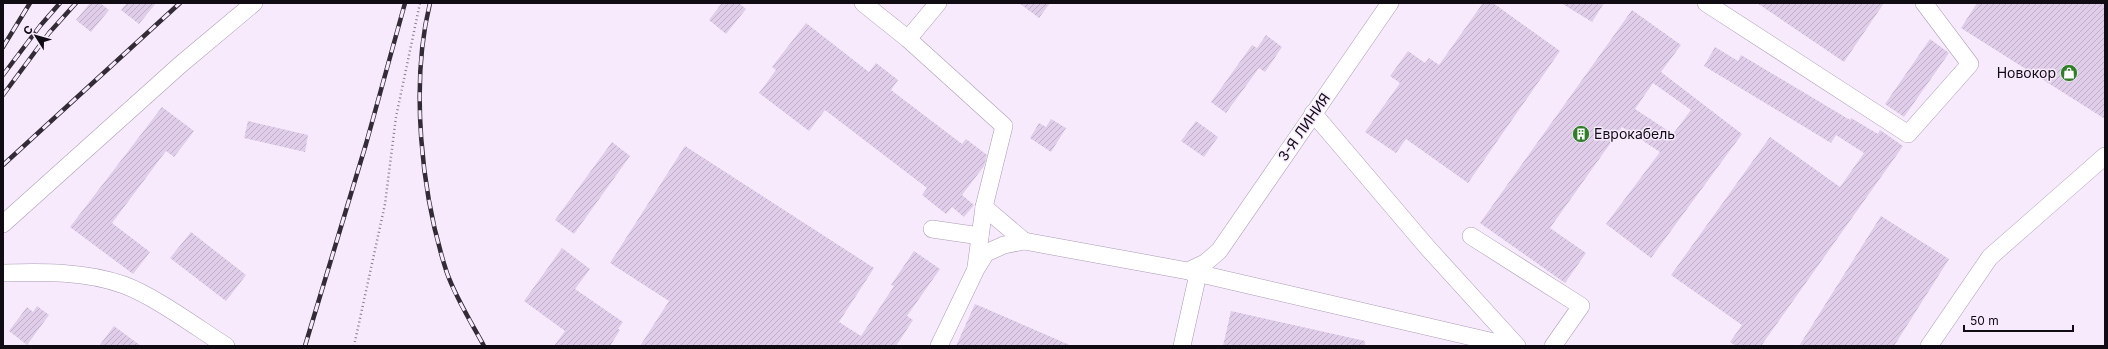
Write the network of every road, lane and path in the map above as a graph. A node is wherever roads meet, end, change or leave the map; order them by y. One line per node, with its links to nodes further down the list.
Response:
1 (254, 3): 12 (street)
2 (420, 3): 21 (path)
3 (863, 3): 8 (street)
4 (938, 3): 8 (street)
5 (1390, 3): 9 (street, 3-Я ЛИНИЯ)
6 (1706, 3): 7 (street)
7 (1924, 3)
8 (908, 39): 11 (street)
9 (1313, 113): 18 (street, 3-Я ЛИНИЯ); 25 (street)
10 (2105, 156): 27 (street)
11 (984, 207): 14 (street); 16 (street)
12 (3, 224)
13 (932, 229): 14 (street)
14 (980, 236): 17 (street)
15 (1471, 236): 26 (street)
16 (1024, 241): 17 (street); 18 (street)
17 (976, 269): 22 (street)
18 (1193, 272): 23 (street); 24 (street)
19 (3, 273): 20 (street)
20 (226, 346)
21 (354, 346)
22 (939, 346)
23 (1182, 346)
24 (1511, 346)
25 (1518, 346)
26 (1553, 346)
27 (1929, 346)

